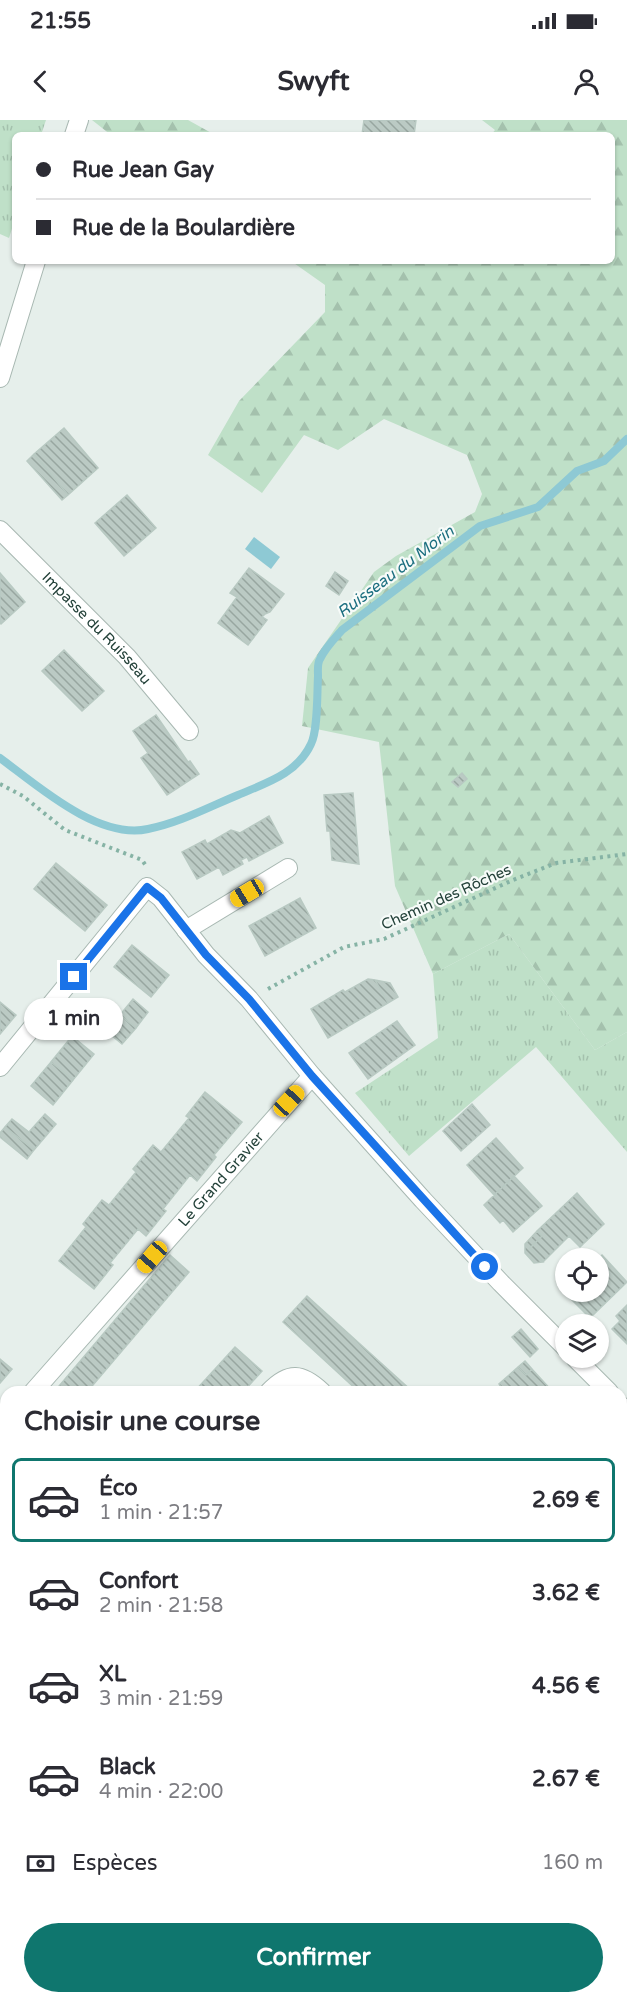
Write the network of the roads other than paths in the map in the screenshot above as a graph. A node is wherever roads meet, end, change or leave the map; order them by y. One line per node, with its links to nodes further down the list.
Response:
1 (35, 264): 2 (street)
2 (0, 378)
3 (0, 531): 4 (street, Impasse du Ruisseau)
4 (189, 731)
5 (288, 868): 6 (street)
6 (186, 930): 7 (street); 8 (street)
7 (0, 1066)
8 (312, 1076): 9 (street); 11 (street, Le Grand Gravier)
9 (555, 1337)
10 (585, 1368): 14 (street)
11 (38, 1386)
12 (275, 1386): 13 (street)
13 (314, 1386)
14 (603, 1386)

